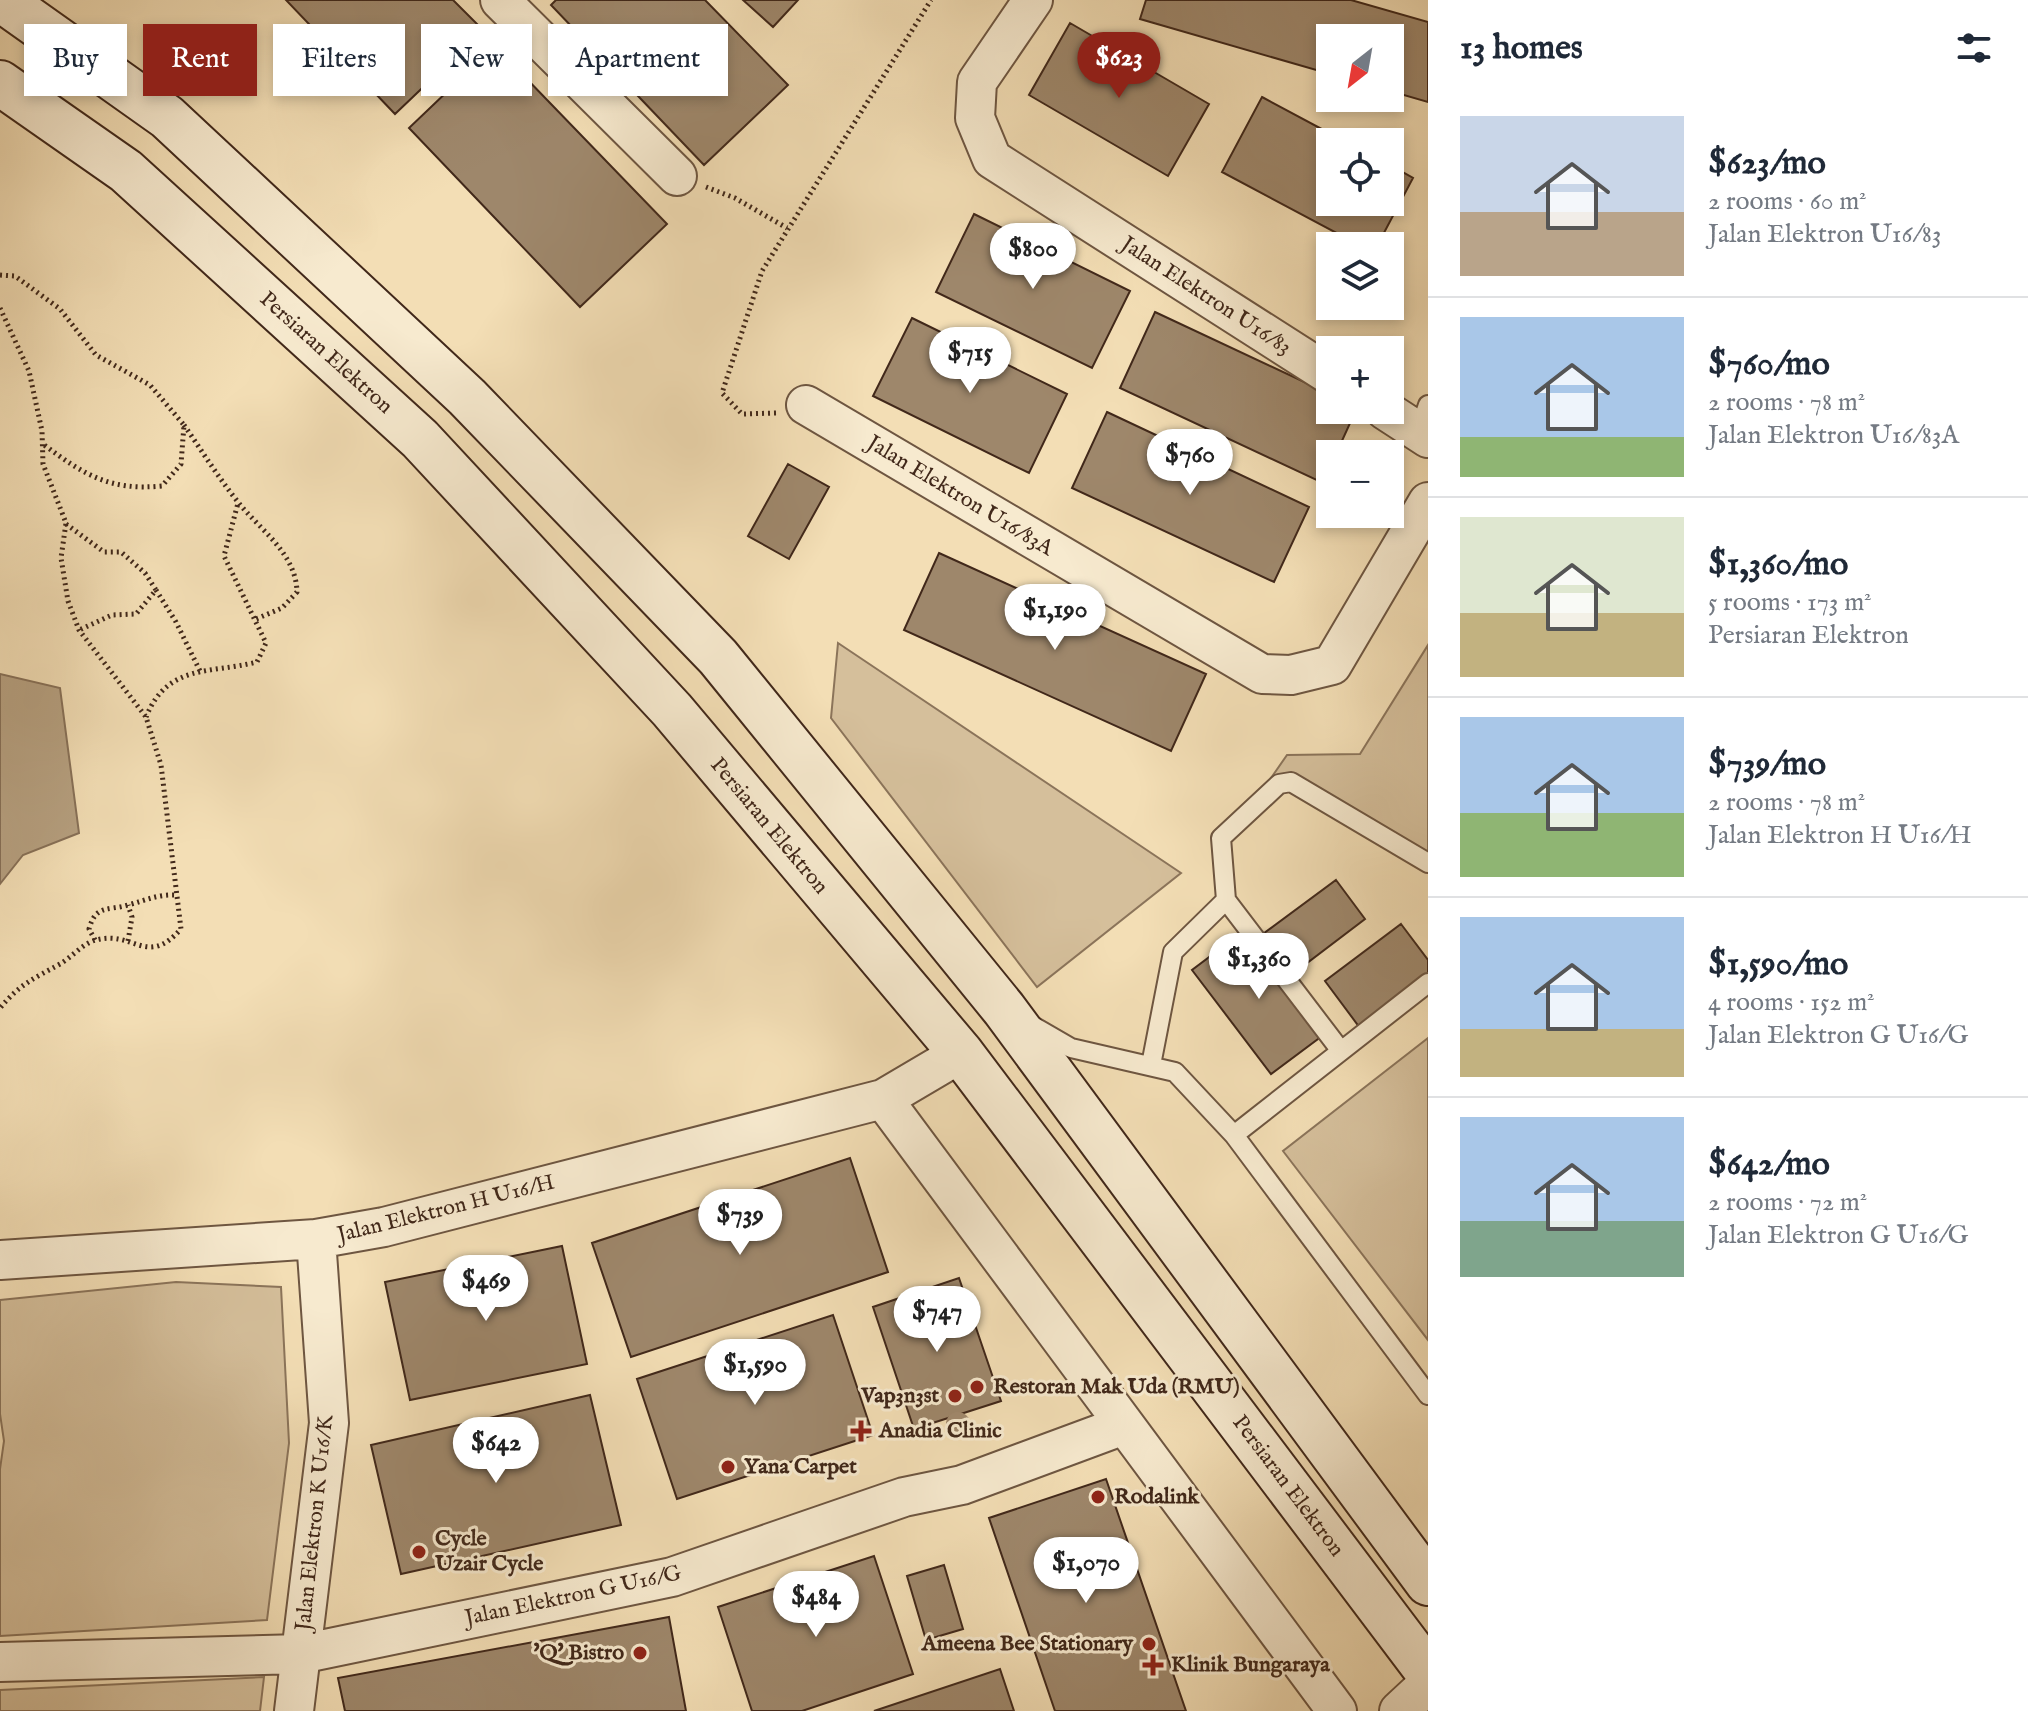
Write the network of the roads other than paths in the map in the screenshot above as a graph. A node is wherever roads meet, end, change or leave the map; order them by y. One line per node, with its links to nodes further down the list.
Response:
1 (2, 0): 14 (main road)
2 (500, 0): 5 (street)
3 (1033, 0): 6 (street, Jalan Elektron U16/83)
4 (0, 83): 16 (main road, Persiaran Elektron)
5 (677, 176)
6 (1316, 366)
7 (806, 405): 10 (street, Jalan Elektron U16/83A)
8 (1404, 417): 9 (street)
9 (1425, 425)
10 (1428, 502)
11 (1428, 863): 12 (lane)
12 (1226, 900): 15 (lane); 17 (lane)
13 (1428, 983): 15 (lane)
14 (1004, 1009): 17 (lane); 24 (main road)
15 (1341, 1051): 19 (lane)
16 (961, 1053): 18 (street, Jalan Elektron H U16/H); 27 (main road, Persiaran Elektron)
17 (1151, 1065): 19 (lane)
18 (883, 1099): 20 (street, Jalan Elektron H U16/H); 23 (street)
19 (1234, 1135): 22 (lane)
20 (316, 1239): 21 (street, Jalan Elektron H U16/H); 25 (street, Jalan Elektron K U16/K)
21 (0, 1260)
22 (1428, 1395)
23 (1124, 1425): 25 (street, Jalan Elektron G U16/G); 30 (street)
24 (1428, 1583)
25 (301, 1654): 26 (street, Jalan Elektron G U16/G); 29 (street, Jalan Elektron K U16/K)
26 (0, 1662)
27 (1428, 1672)
28 (1428, 1684): 31 (street)
29 (294, 1711)
30 (1337, 1711)
31 (1399, 1711)

